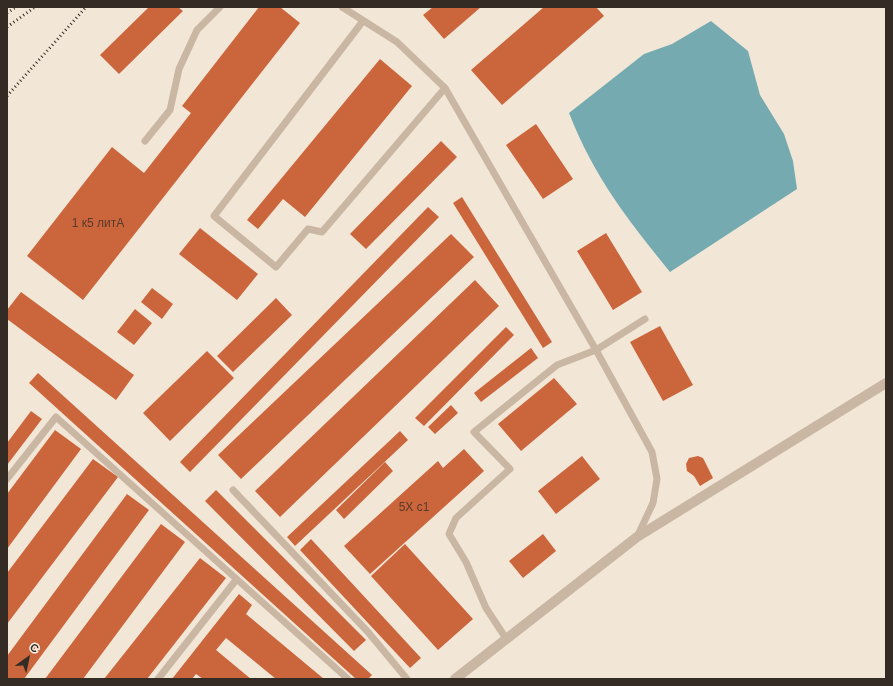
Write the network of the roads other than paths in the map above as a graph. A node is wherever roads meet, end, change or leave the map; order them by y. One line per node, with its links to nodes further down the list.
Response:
1 (220, 7): 5 (lane)
2 (342, 7): 3 (lane)
3 (363, 21): 4 (lane); 4 (lane)
4 (445, 88): 7 (lane)
5 (145, 141)
6 (645, 319): 7 (lane)
7 (596, 350): 11 (lane); 13 (lane)
8 (886, 383): 11 (street)
9 (7, 479): 12 (lane)
10 (233, 490): 16 (lane)
11 (637, 537): 13 (street)
12 (236, 580): 14 (lane); 15 (lane)
13 (507, 640): 17 (street)
14 (158, 679)
15 (348, 679)
16 (407, 679)
17 (456, 679)

